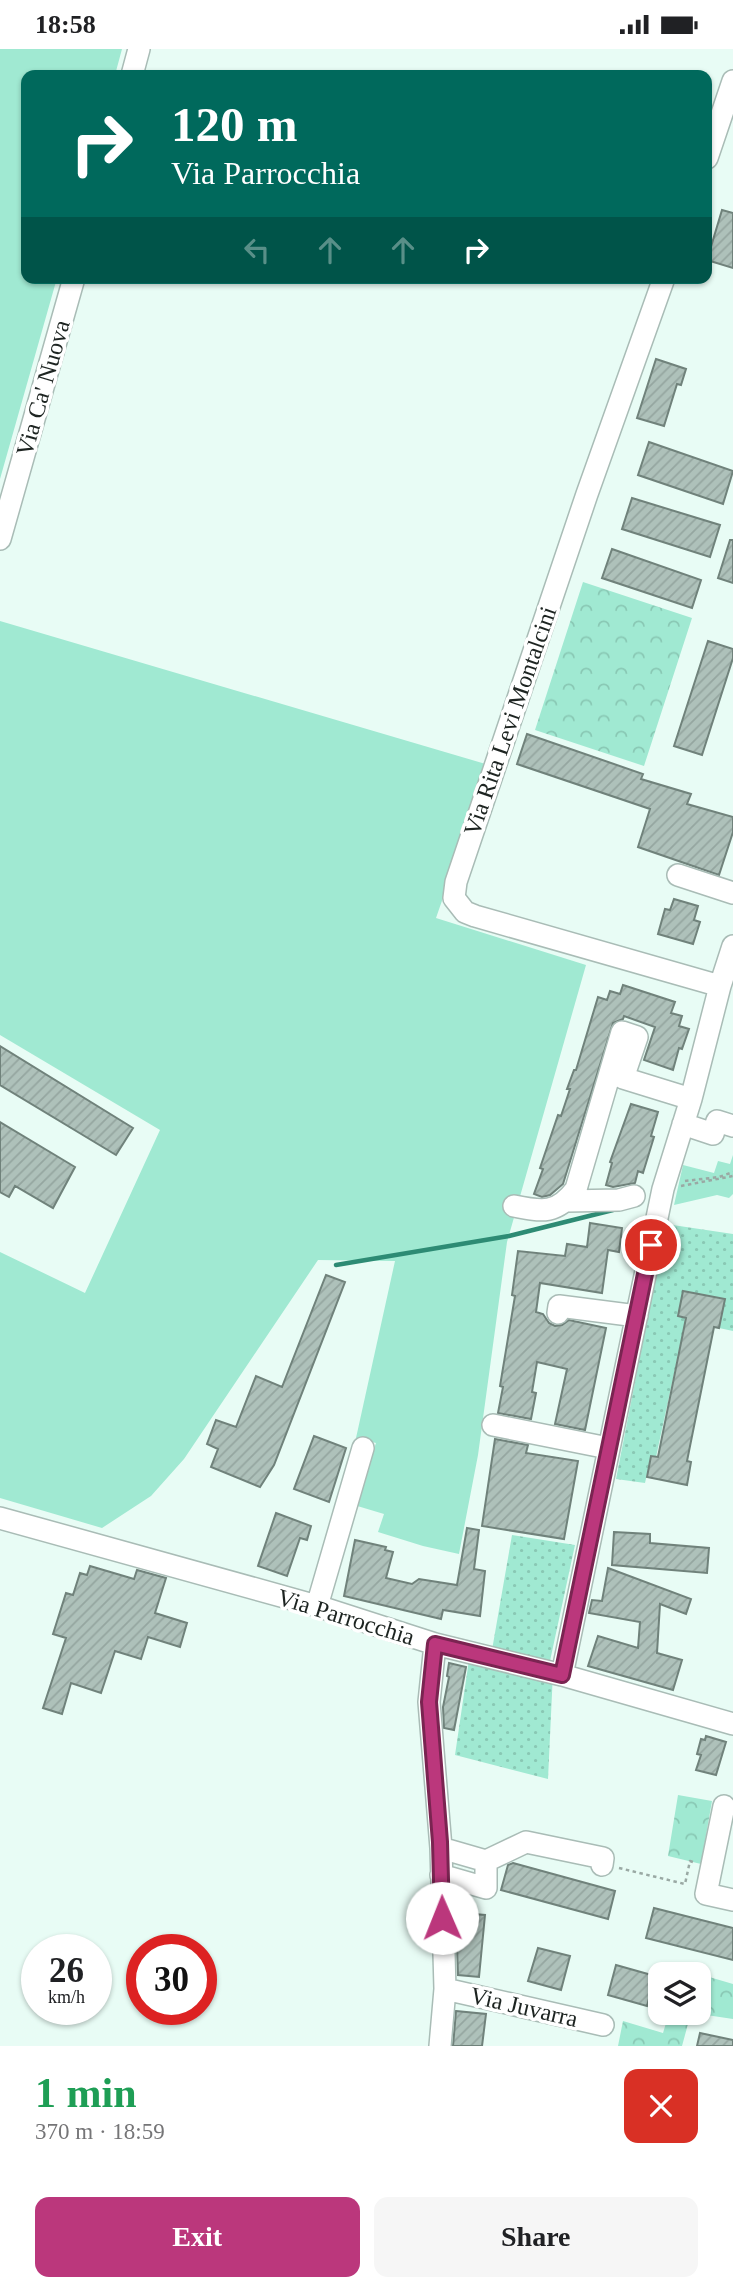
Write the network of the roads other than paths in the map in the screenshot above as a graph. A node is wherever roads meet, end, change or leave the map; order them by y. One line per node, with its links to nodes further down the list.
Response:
1 (139, 49): 2 (street)
2 (133, 70)
3 (733, 81): 4 (street)
4 (712, 143)
5 (72, 284): 7 (street, Via Ca' Nuova)
6 (662, 284): 11 (street, Via Rita Levi Montalcini)
7 (0, 539)
8 (678, 876): 9 (street)
9 (733, 893)
10 (733, 946): 11 (street)
11 (720, 986): 12 (street)
12 (691, 1100): 13 (street); 16 (street)
13 (683, 1124): 14 (street); 19 (street)
14 (733, 1126)
15 (634, 1196): 16 (street)
16 (567, 1201): 17 (street)
17 (514, 1206)
18 (558, 1313): 19 (street)
19 (637, 1316): 22 (street)
20 (493, 1425): 22 (street)
21 (363, 1448): 24 (street)
22 (608, 1448): 26 (street)
23 (0, 1518): 24 (street, Via Parrocchia)
24 (317, 1606): 25 (street, Via Parrocchia)
25 (435, 1644): 26 (street, Via Parrocchia); 29 (street, Via Juvarra)
26 (562, 1675): 27 (street, Via Parrocchia)
27 (733, 1724)
28 (724, 1806): 33 (street)
29 (441, 1848): 30 (street); 32 (street, Via Juvarra)
30 (486, 1861): 31 (street); 32 (street)
31 (602, 1865)
32 (441, 1875): 34 (street, Via Juvarra)
33 (733, 1900)
34 (444, 1989): 35 (street, Via Juvarra); 36 (street, Via Juvarra)
35 (603, 2025)
36 (440, 2046)

